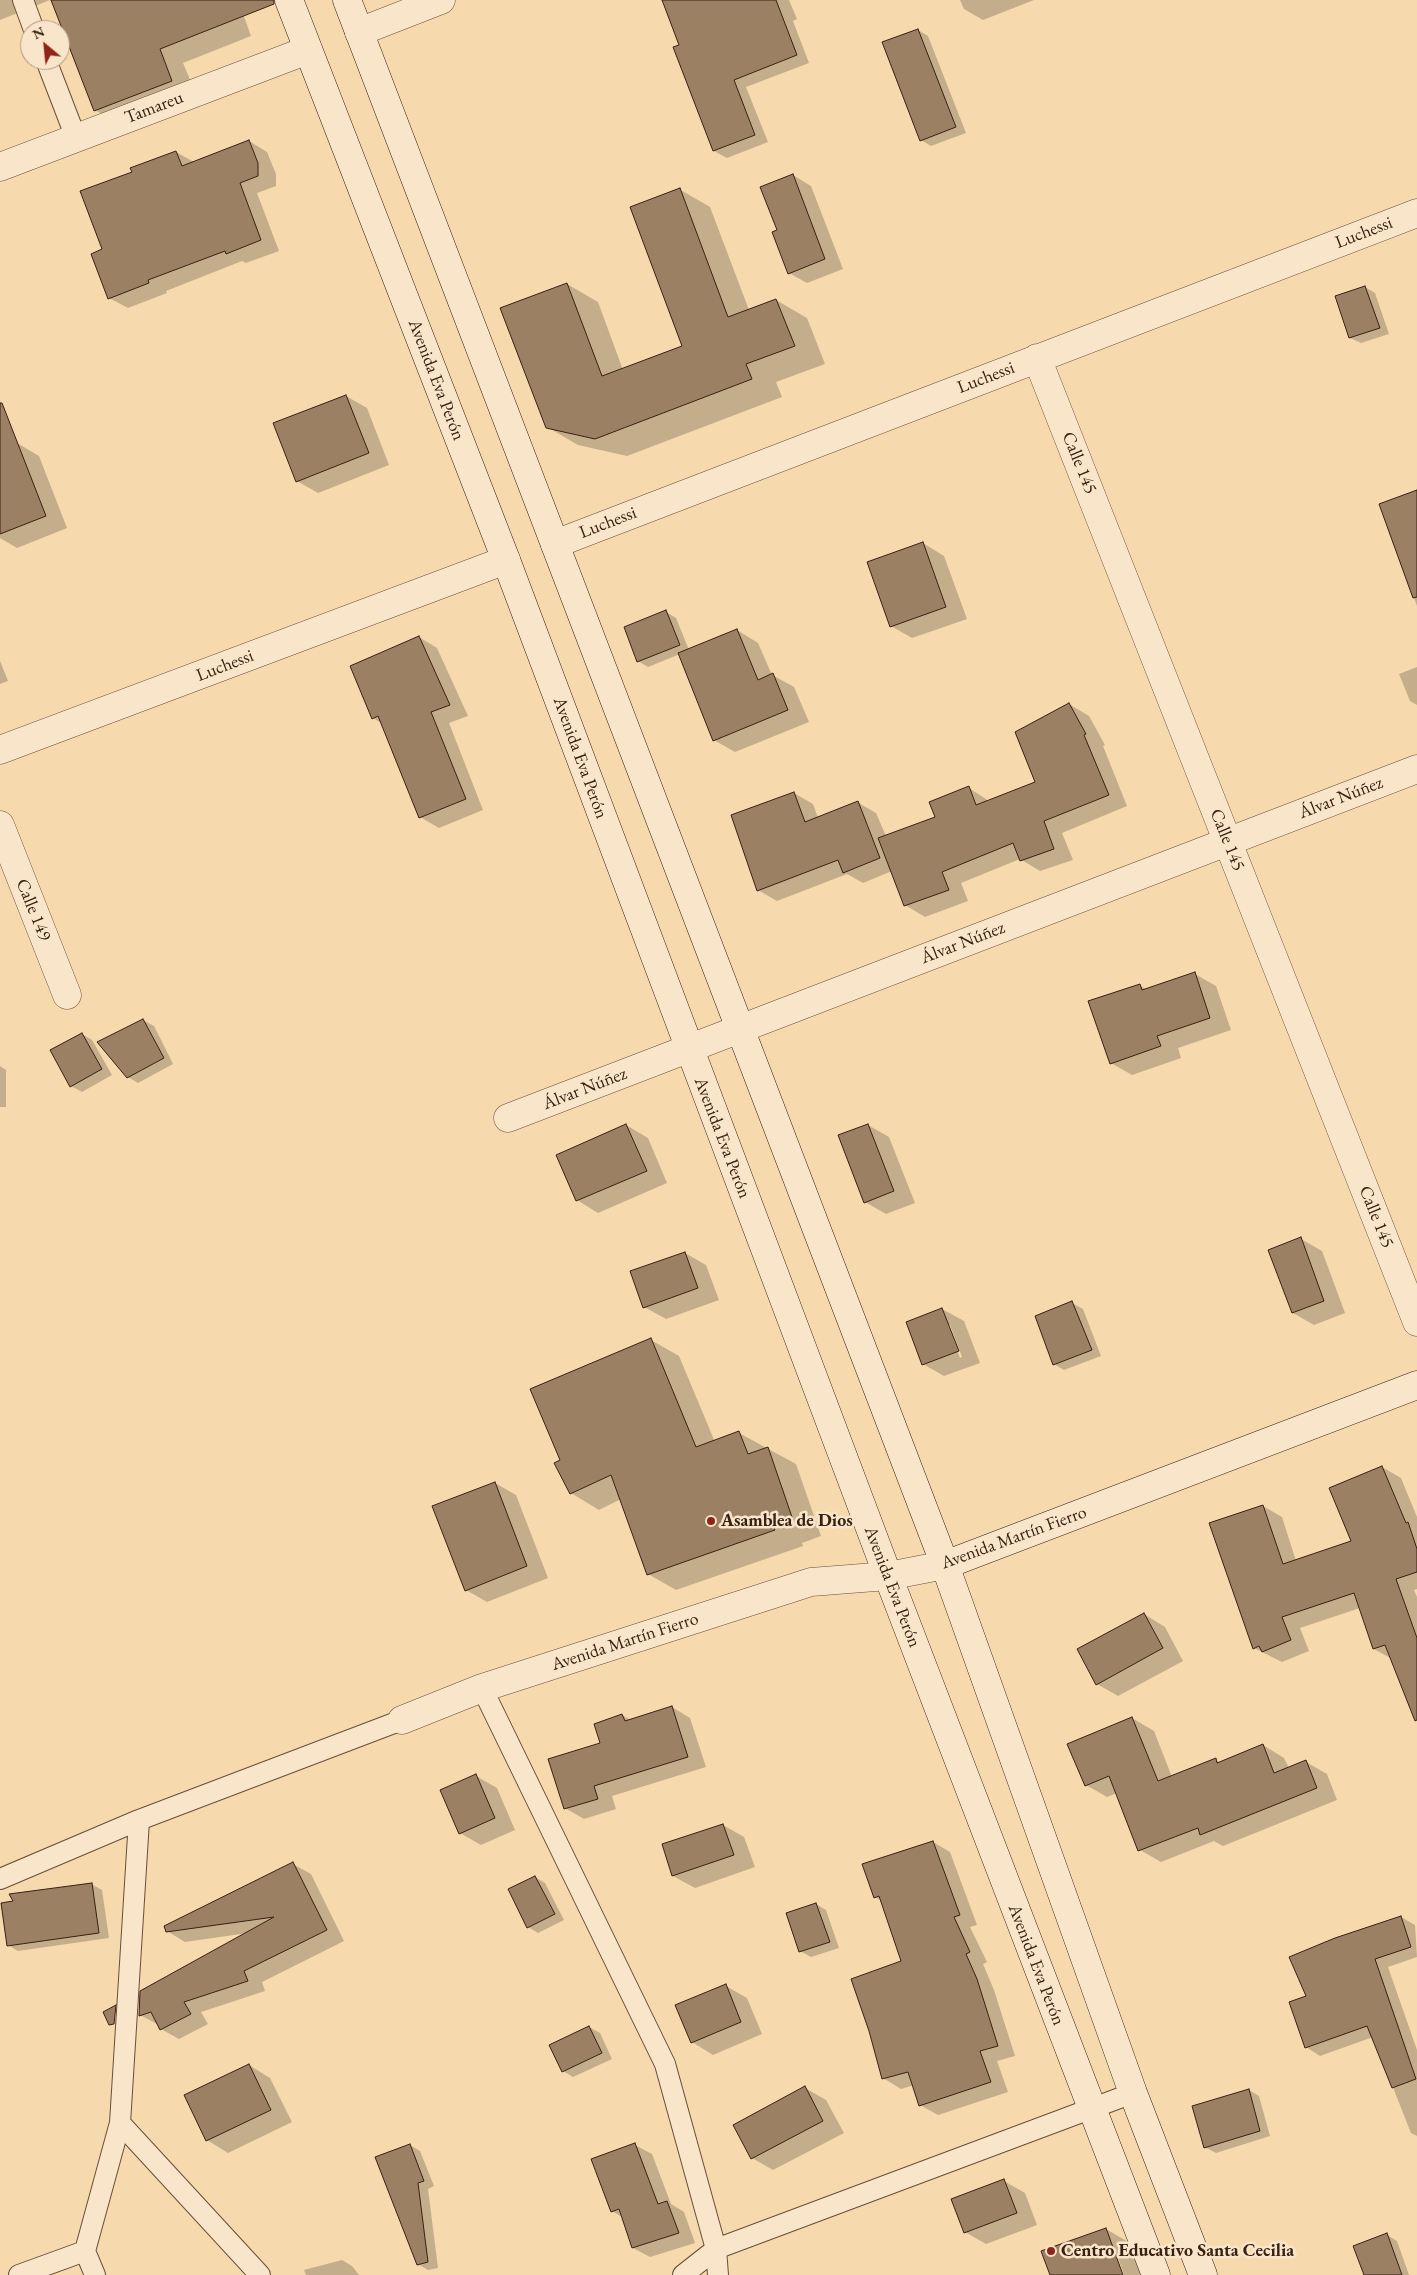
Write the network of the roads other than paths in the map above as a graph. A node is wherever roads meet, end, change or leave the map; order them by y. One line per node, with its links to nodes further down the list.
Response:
1 (23, 0): 5 (lane)
2 (289, 0): 7 (street, Avenida Eva Perón)
3 (347, 0): 6 (street)
4 (441, 0): 6 (street)
5 (30, 20)
6 (358, 32): 13 (street)
7 (308, 50): 9 (street, Tamareu); 14 (street, Avenida Eva Perón)
8 (50, 70): 9 (lane)
9 (76, 138): 10 (street, Tamareu)
10 (0, 166)
11 (1417, 213): 12 (street, Luchessi)
12 (1037, 358): 13 (street, Luchessi); 18 (street, Calle 145)
13 (555, 544): 20 (street)
14 (506, 560): 15 (street, Luchessi); 21 (street, Avenida Eva Perón)
15 (0, 750)
16 (1417, 768): 18 (street, Álvar Núñez)
17 (0, 825): 19 (street, Calle 149)
18 (1227, 841): 20 (street, Álvar Núñez); 23 (street, Calle 145)
19 (67, 995)
20 (740, 1029): 21 (street, Álvar Núñez); 25 (street)
21 (688, 1049): 22 (street, Álvar Núñez); 26 (street, Avenida Eva Perón)
22 (508, 1118)
23 (1417, 1322)
24 (1417, 1385): 25 (street, Avenida Martín Fierro)
25 (945, 1566): 26 (street, Avenida Martín Fierro); 31 (street)
26 (888, 1576): 27 (street, Avenida Martín Fierro); 32 (street, Avenida Eva Perón)
27 (482, 1688): 28 (street, Avenida Martín Fierro); 34 (lane)
28 (402, 1720): 29 (lane)
29 (139, 1820): 30 (lane); 33 (lane)
30 (0, 1879)
31 (1133, 2093): 32 (lane); 42 (street)
32 (1090, 2108): 34 (lane); 41 (street, Avenida Eva Perón)
33 (120, 2123): 35 (lane); 38 (lane)
34 (716, 2249): 39 (lane); 40 (lane)
35 (84, 2251): 36 (lane); 37 (lane)
36 (19, 2275)
37 (95, 2275)
38 (260, 2275)
39 (683, 2275)
40 (718, 2275)
41 (1156, 2275)
42 (1203, 2275)

